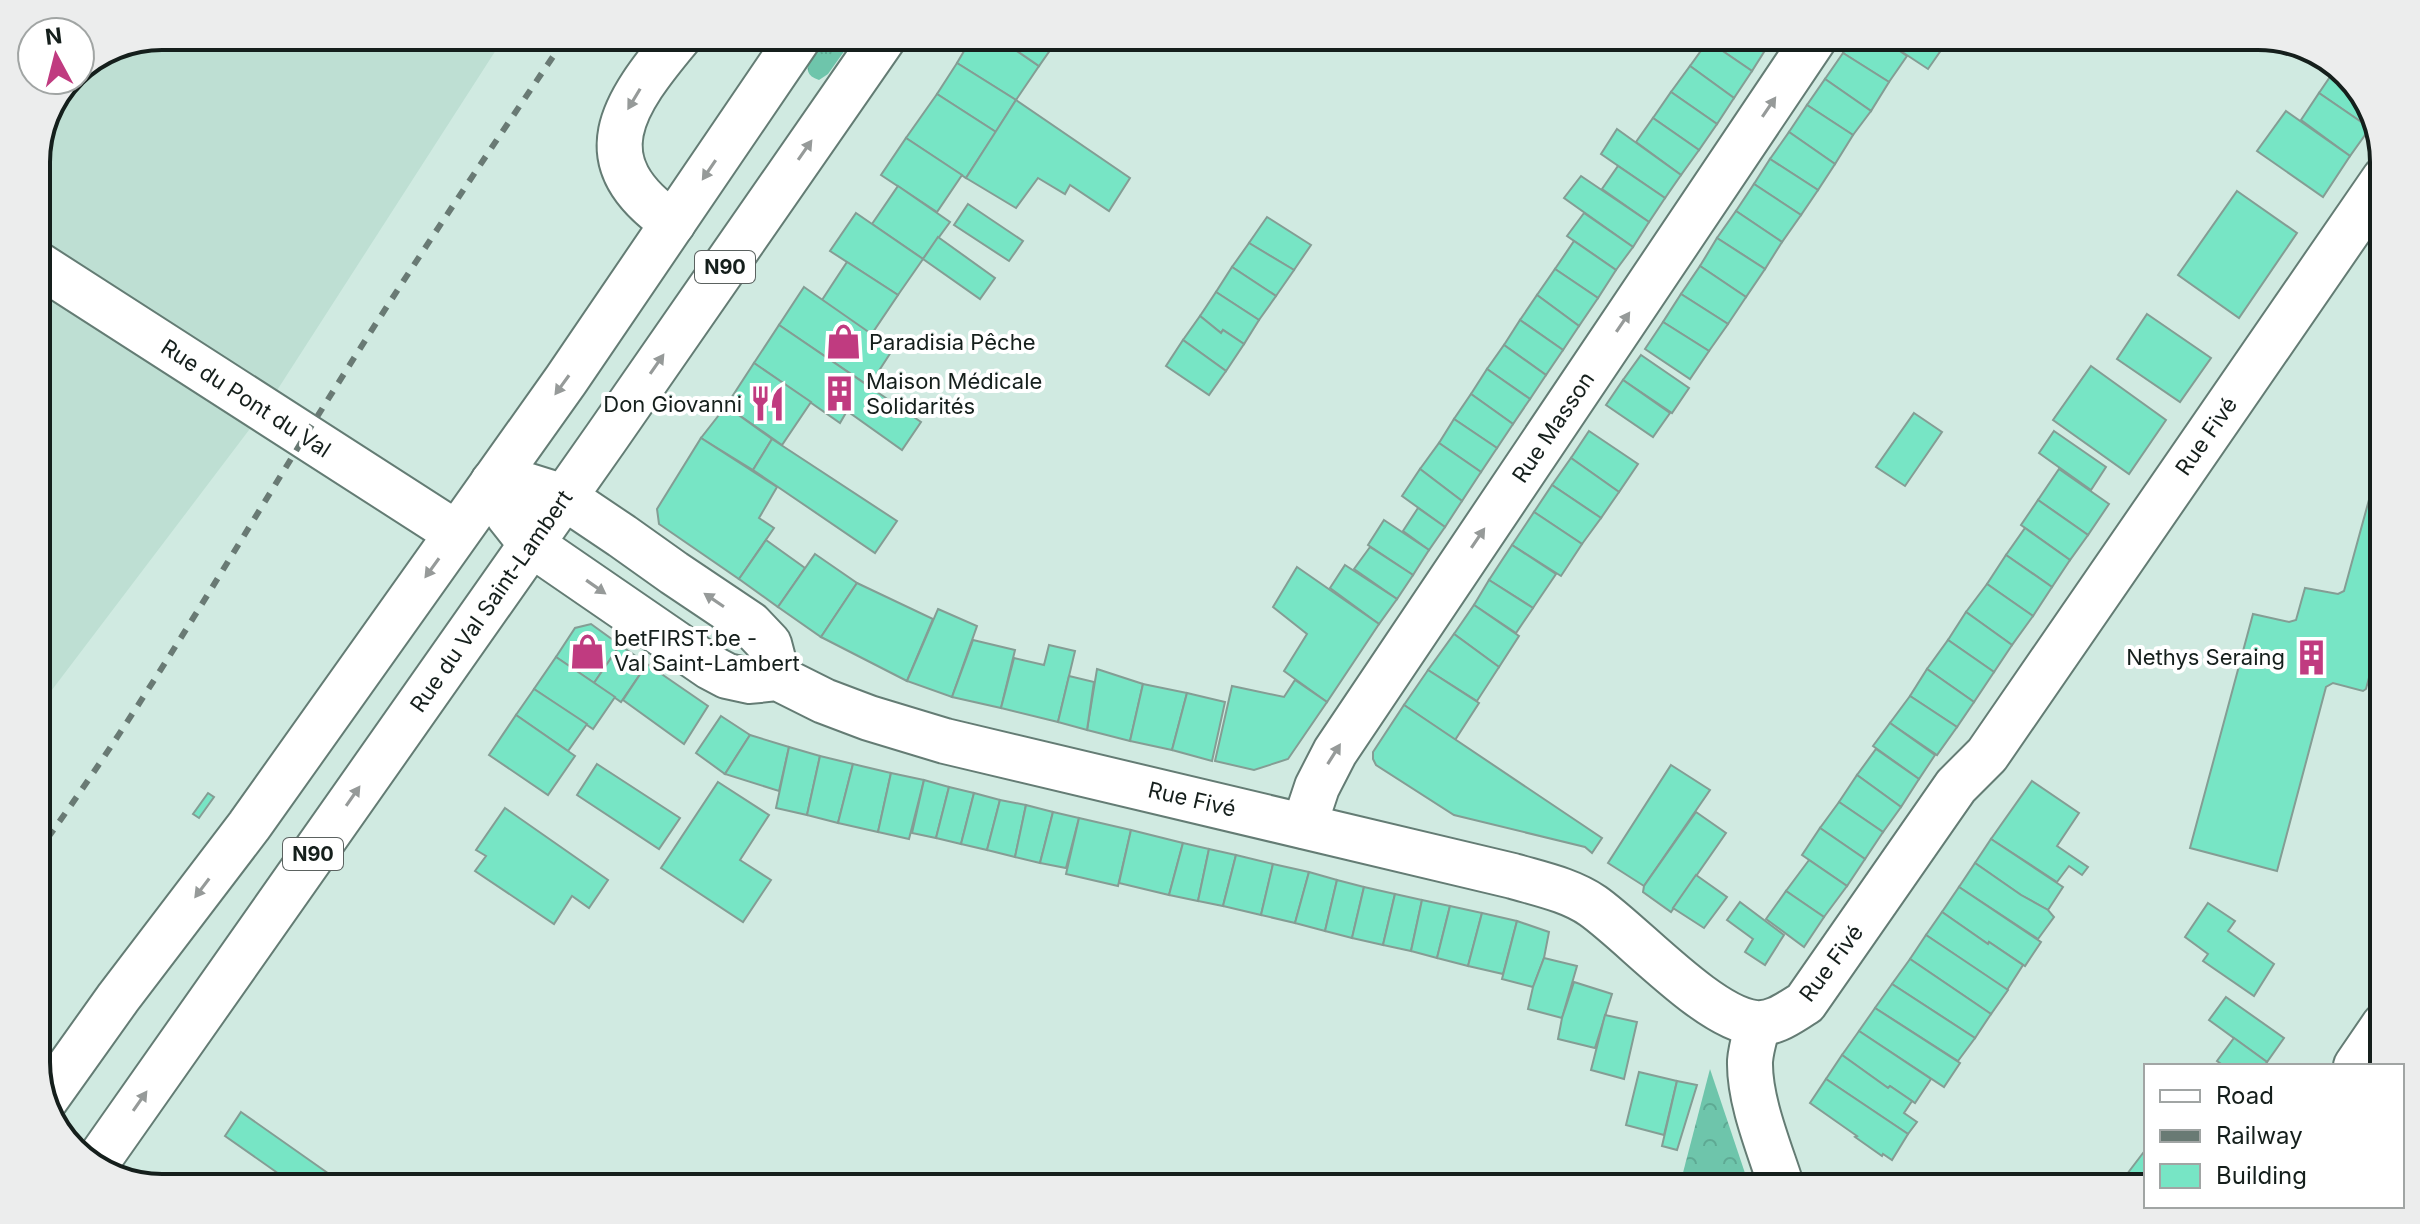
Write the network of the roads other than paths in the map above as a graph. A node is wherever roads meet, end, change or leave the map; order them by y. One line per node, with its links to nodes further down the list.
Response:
1 (668, 50): 6 (street, one-way to 6)
2 (790, 50): 6 (street, one-way to 6)
3 (875, 50): 9 (street, Rue du Val Saint-Lambert / N90, one-way to 3)
4 (1807, 50): 13 (street, Rue Masson, one-way to 4)
5 (2370, 199): 14 (street, Rue Fivé)
6 (673, 223): 8 (street, one-way to 8)
7 (50, 272): 10 (street, Rue du Pont du Val)
8 (493, 482): 9 (street); 10 (street); 11 (street, Rue Fivé)
9 (564, 497): 11 (street, Rue du Val Saint-Lambert / N90); 12 (street, one-way to 9)
10 (456, 533): 17 (street, one-way to 17)
11 (531, 544): 12 (street, Rue Fivé, one-way to 12); 18 (street, Rue du Val Saint-Lambert / N90, one-way to 11)
12 (778, 678): 13 (street, Rue Fivé)
13 (1304, 826): 14 (street, Rue Fivé)
14 (1758, 1024): 19 (street)
15 (2370, 1046): 16 (street)
16 (2357, 1064)
17 (53, 1089)
18 (101, 1156)
19 (1777, 1174)

